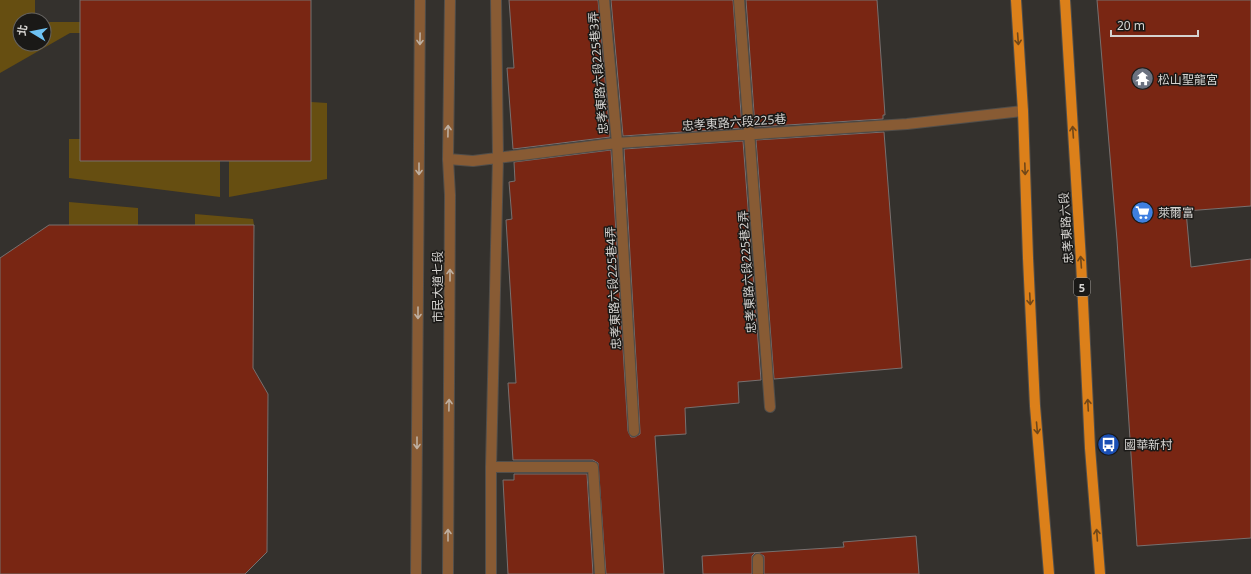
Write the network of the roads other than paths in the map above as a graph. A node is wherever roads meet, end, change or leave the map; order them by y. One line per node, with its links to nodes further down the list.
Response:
1 (420, 0): 17 (street, 市民大道七段, one-way to 17)
2 (450, 0): 12 (street, 市民大道七段, one-way to 2)
3 (496, 0): 11 (street)
4 (604, 0): 10 (street, 忠孝東路六段225巷3弄)
5 (739, 0): 9 (street, 忠孝東路六段225巷2弄)
6 (1016, 0): 8 (main road, one-way to 8)
7 (1064, 0): 23 (main road, 忠孝東路六段 / 5, one-way to 7)
8 (1023, 111): 9 (street, 忠孝東路六段225巷); 22 (main road, one-way to 22)
9 (749, 134): 10 (street, 忠孝東路六段225巷); 13 (street, 忠孝東路六段225巷2弄)
10 (617, 143): 11 (street, 忠孝東路六段225巷); 14 (street, 忠孝東路六段225巷4弄)
11 (498, 158): 12 (street, 忠孝東路六段225巷); 15 (street)
12 (448, 159): 18 (street, 市民大道七段, one-way to 12)
13 (770, 407)
14 (634, 431)
15 (491, 468): 19 (street); 20 (street)
16 (758, 559): 21 (street)
17 (416, 574)
18 (448, 574)
19 (491, 574)
20 (600, 574)
21 (758, 574)
22 (1049, 574)
23 (1100, 574)

